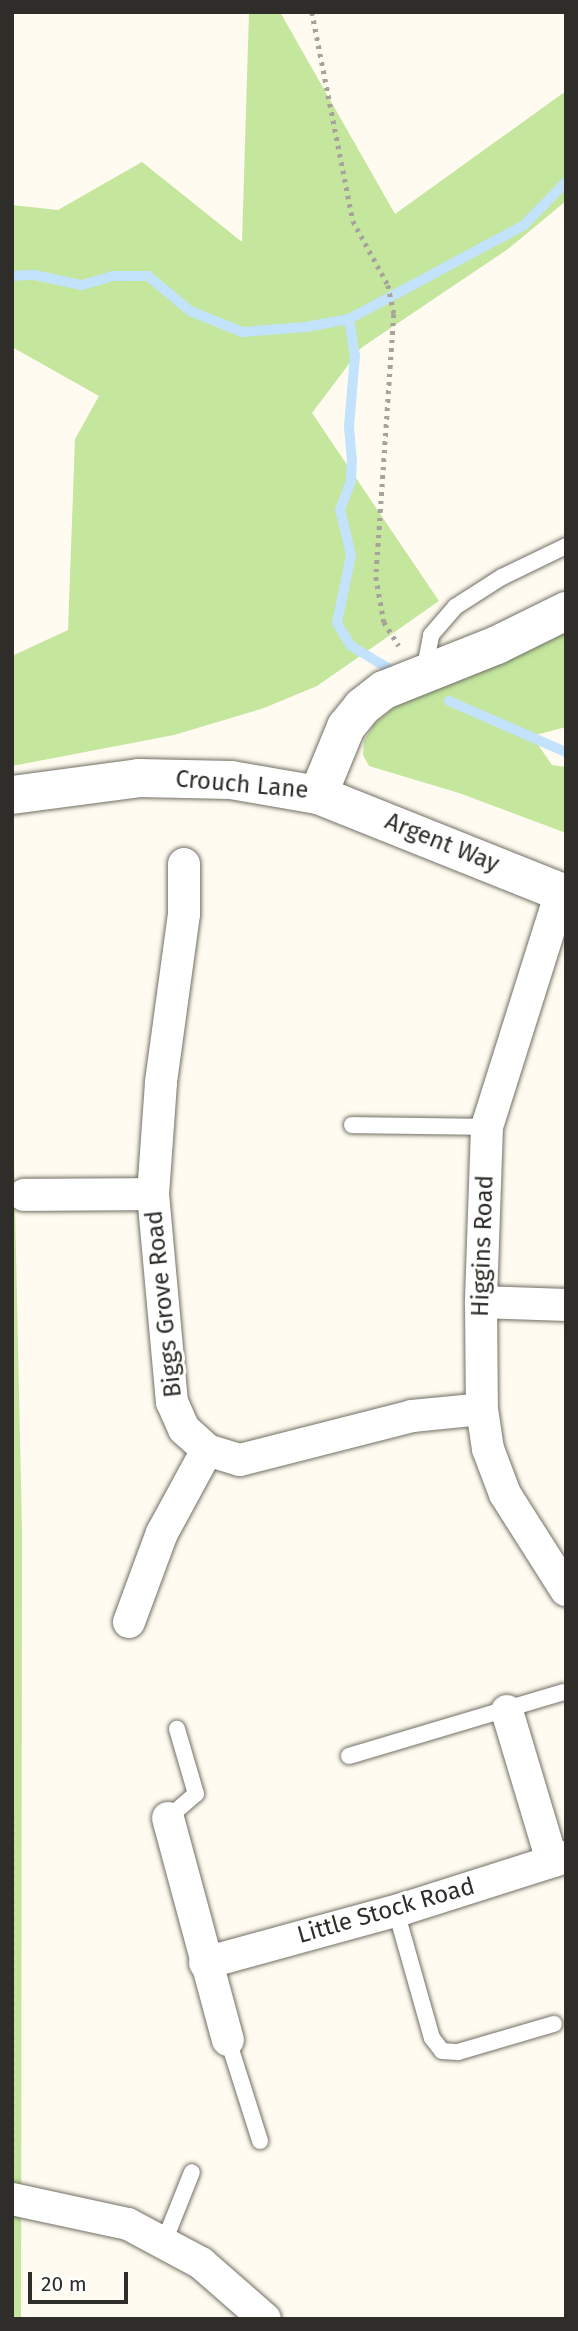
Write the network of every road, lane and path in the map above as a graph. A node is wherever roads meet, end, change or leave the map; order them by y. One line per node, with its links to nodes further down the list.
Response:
1 (312, 12): 4 (path)
2 (566, 545): 4 (lane)
3 (566, 611): 4 (street, Crouch Lane)
4 (424, 672): 6 (street, Crouch Lane)
5 (12, 794): 6 (street, Crouch Lane)
6 (318, 795): 8 (street, Argent Way)
7 (184, 864): 11 (street, Biggs Grove Road)
8 (564, 893): 10 (street, Higgins Road)
9 (352, 1125): 10 (lane)
10 (487, 1127): 13 (street, Higgins Road)
11 (153, 1194): 12 (street); 16 (street, Biggs Grove Road)
12 (24, 1195)
13 (481, 1302): 14 (street); 15 (street, Higgins Road)
14 (566, 1305)
15 (482, 1409): 16 (street, Biggs Grove Road); 17 (street, Higgins Road)
16 (207, 1450): 18 (street)
17 (566, 1590)
18 (129, 1622)
19 (564, 1692): 20 (lane)
20 (507, 1711): 22 (lane); 25 (street)
21 (177, 1729): 24 (lane)
22 (349, 1756)
23 (12, 1815): 32 (path)
24 (168, 1818): 27 (street)
25 (559, 1859): 26 (street, Little Stock Road)
26 (396, 1911): 27 (street, Little Stock Road); 28 (lane)
27 (205, 1962): 29 (street)
28 (554, 2024)
29 (228, 2040): 30 (lane)
30 (260, 2141)
31 (192, 2172): 34 (lane)
32 (12, 2177)
33 (12, 2199): 34 (street)
34 (164, 2242): 35 (street)
35 (265, 2319)

